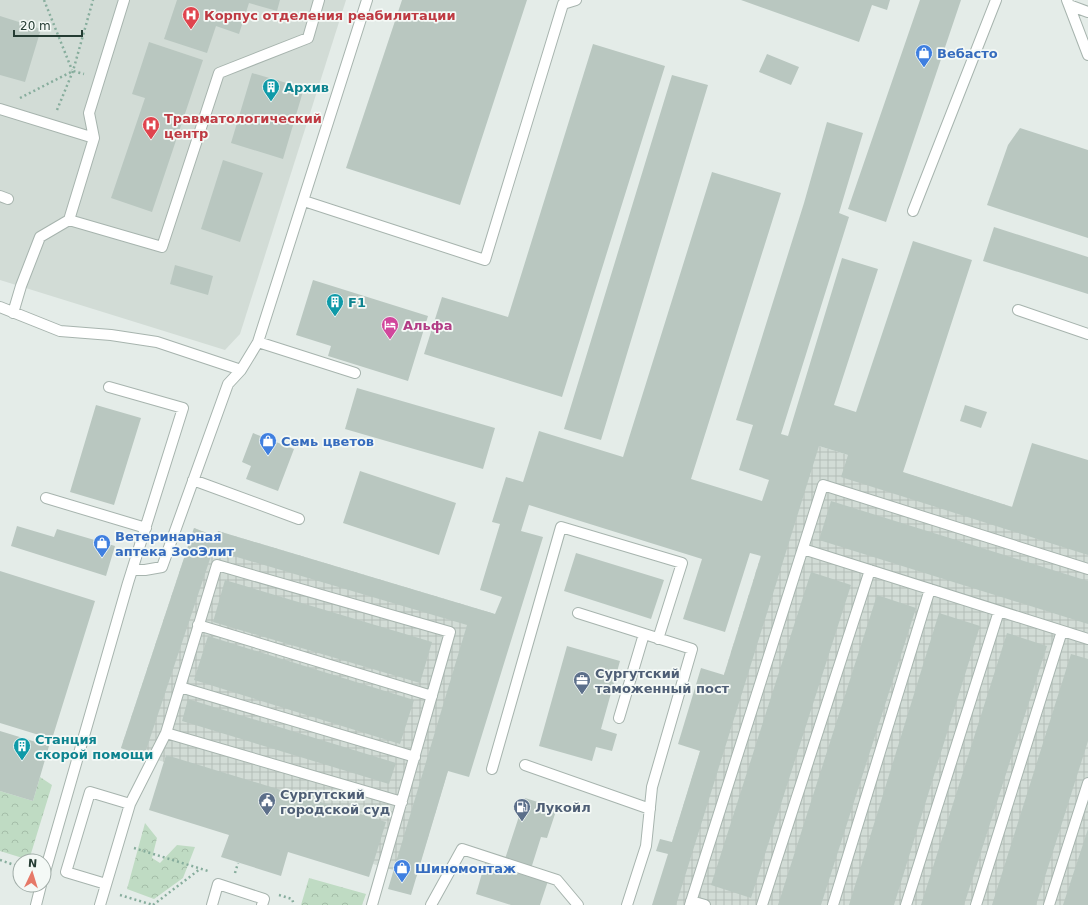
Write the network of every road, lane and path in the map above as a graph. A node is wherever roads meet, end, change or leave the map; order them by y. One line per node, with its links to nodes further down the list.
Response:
1 (44, 0): 11 (path)
2 (93, 0): 11 (path)
3 (124, 0): 15 (lane)
4 (319, 0): 18 (lane)
5 (367, 0): 16 (lane)
6 (576, 0): 16 (lane)
7 (996, 0): 17 (lane)
8 (1068, 2): 9 (lane); 10 (lane)
9 (1088, 12)
10 (1088, 55)
11 (73, 71): 12 (path); 14 (path)
12 (14, 101)
13 (0, 109): 15 (lane)
14 (56, 112)
15 (94, 138): 18 (lane)
16 (304, 201): 23 (lane)
17 (913, 212)
18 (69, 220): 21 (lane)
19 (0, 307): 21 (lane)
20 (1018, 310): 22 (lane)
21 (13, 313): 24 (lane)
22 (1088, 334)
23 (258, 342): 24 (lane); 25 (lane)
24 (241, 370): 27 (lane)
25 (355, 373)
26 (109, 387): 30 (lane)
27 (193, 480): 29 (lane); 33 (lane)
28 (46, 498): 30 (lane)
29 (299, 520)
30 (146, 528): 33 (lane)
31 (803, 549): 32 (lane); 34 (lane); 60 (lane)
32 (1088, 569)
33 (132, 570): 54 (lane)
34 (870, 570): 35 (lane); 71 (lane)
35 (930, 590): 36 (lane); 72 (lane)
36 (999, 611): 39 (lane); 73 (lane)
37 (578, 613): 40 (lane)
38 (198, 625): 43 (lane); 44 (lane); 44 (lane)
39 (1062, 631): 42 (lane); 74 (lane)
40 (644, 634): 41 (lane); 45 (lane)
41 (658, 639): 49 (lane); 53 (lane)
42 (1088, 639)
43 (180, 687): 46 (lane); 47 (lane)
44 (432, 696): 47 (lane)
45 (619, 718)
46 (166, 733): 51 (lane); 52 (lane)
47 (415, 757): 51 (lane)
48 (525, 765): 53 (lane)
49 (492, 769)
50 (1088, 783): 75 (lane)
51 (402, 802): 66 (lane)
52 (130, 804): 58 (lane); 58 (lane)
53 (650, 809): 69 (lane)
54 (50, 853)
55 (0, 860): 56 (path)
56 (12, 864)
57 (200, 869): 63 (path)
58 (106, 884): 62 (lane)
59 (39, 893): 61 (lane)
60 (691, 903): 70 (lane)
61 (36, 905)
62 (100, 905)
63 (153, 905)
64 (212, 905): 65 (lane)
65 (262, 905)
66 (372, 905)
67 (432, 905): 68 (lane)
68 (578, 905)
69 (626, 905)
70 (705, 905)
71 (762, 905)
72 (833, 905)
73 (906, 905)
74 (976, 905)
75 (1049, 905)

